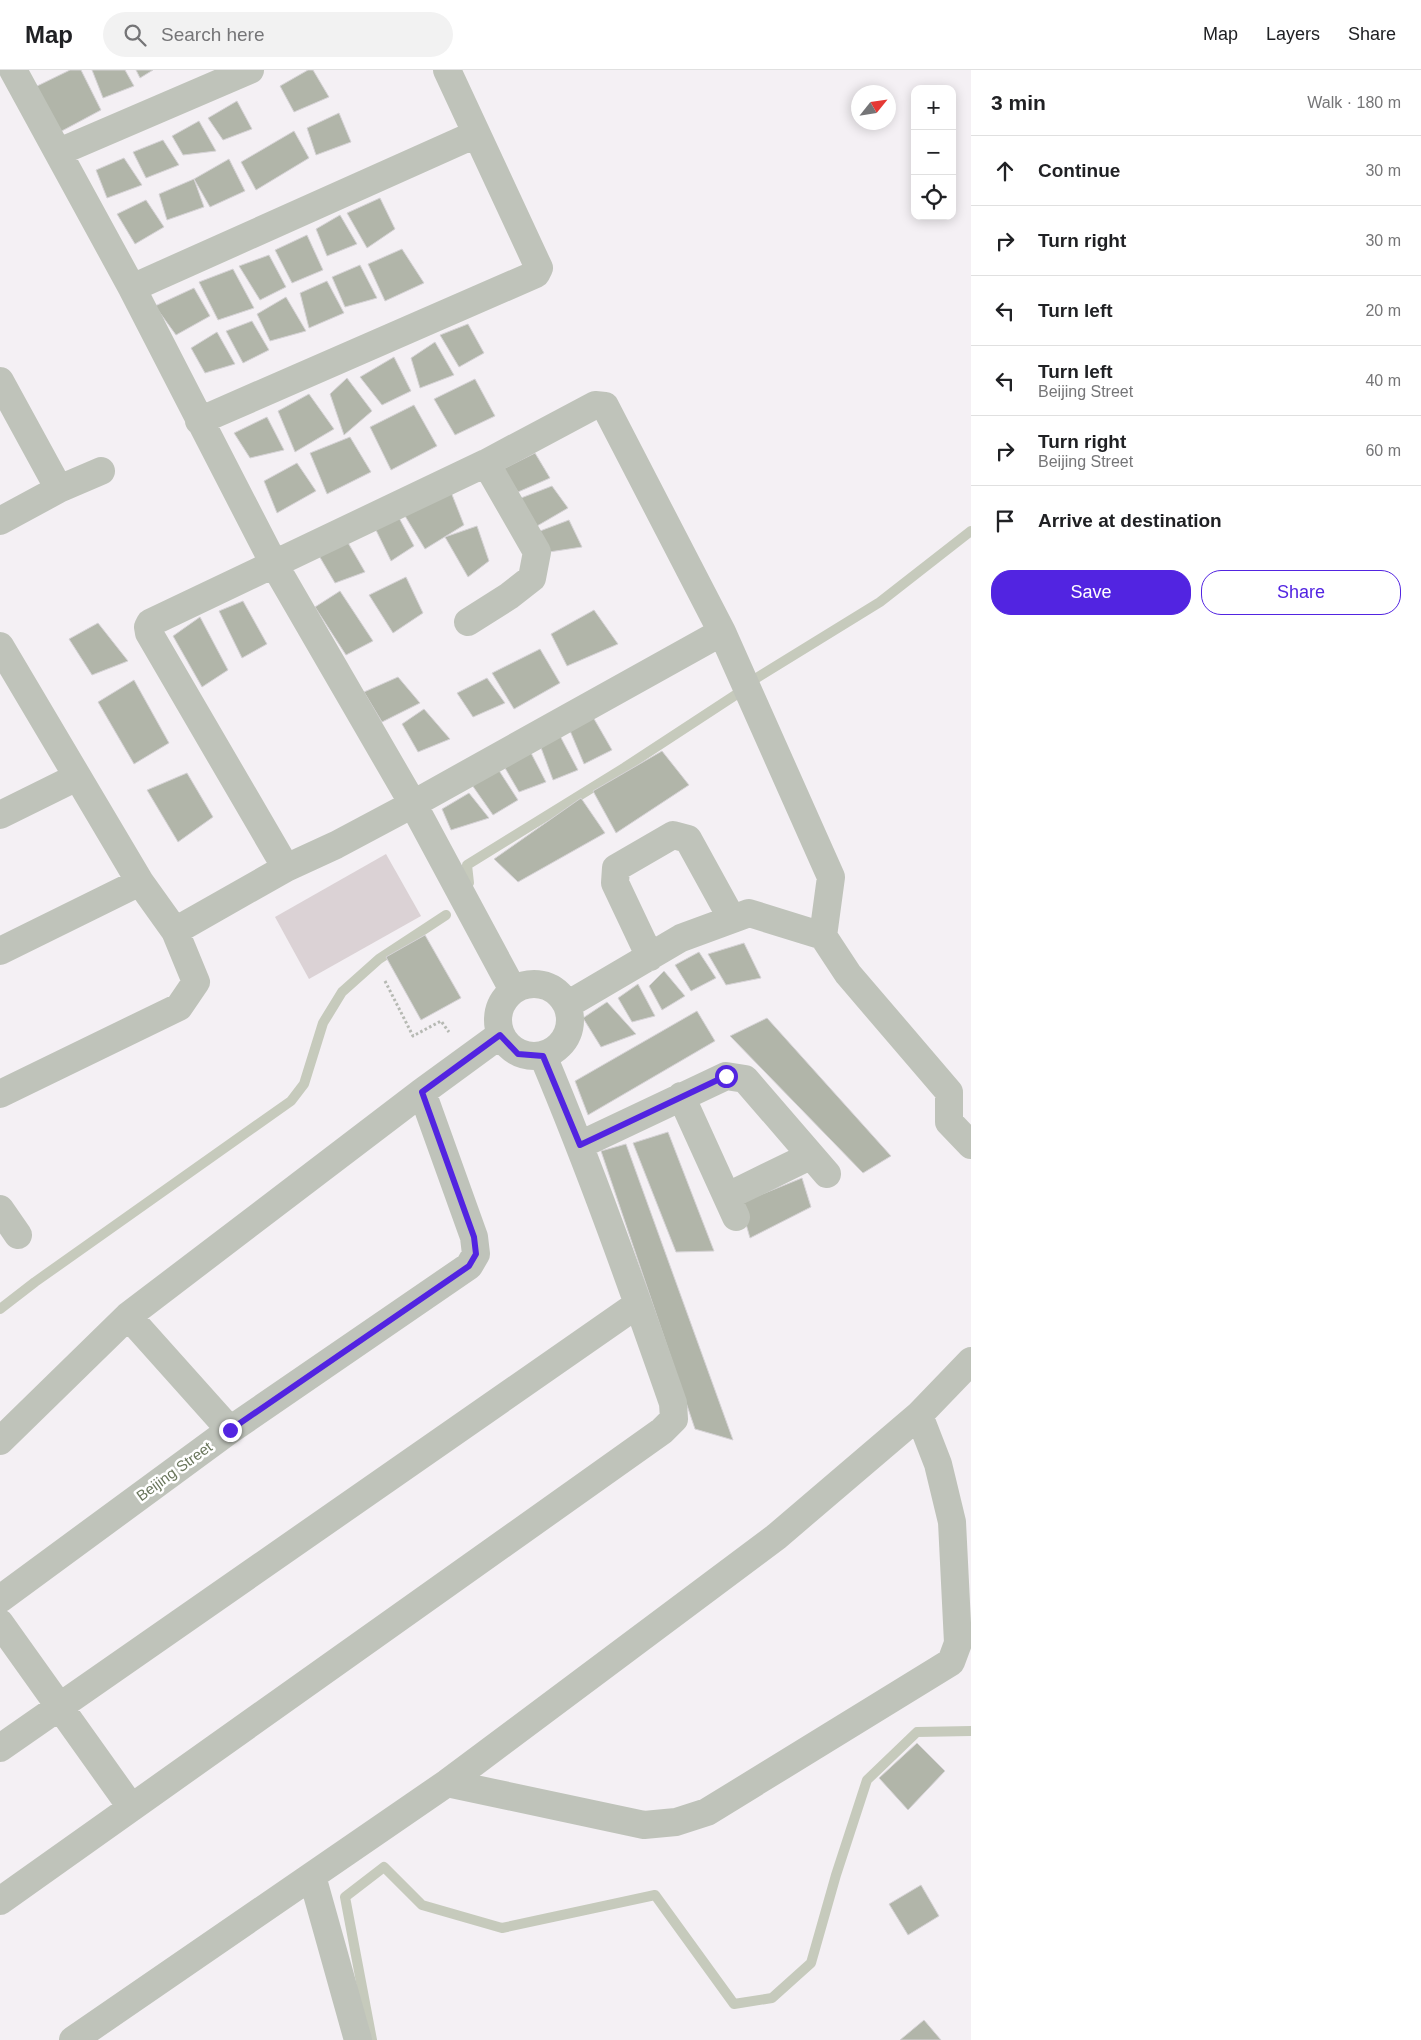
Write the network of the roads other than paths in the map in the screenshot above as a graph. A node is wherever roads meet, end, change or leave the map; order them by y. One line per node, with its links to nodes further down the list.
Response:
1 (13, 70): 5 (street)
2 (250, 70): 5 (street)
3 (447, 70): 4 (street)
4 (476, 134): 6 (street); 8 (street)
5 (59, 152): 6 (street)
6 (132, 288): 8 (street)
7 (0, 381): 11 (street)
8 (199, 421): 13 (street)
9 (486, 463): 13 (street); 14 (street); 15 (street)
10 (102, 471): 11 (street)
11 (59, 489): 12 (street)
12 (0, 521)
13 (274, 564): 19 (street); 21 (street)
14 (468, 622)
15 (722, 632): 19 (street); 25 (street)
16 (0, 646): 17 (street)
17 (8, 676): 18 (street)
18 (77, 777): 20 (street); 22 (street)
19 (413, 804): 21 (street); 28 (street)
20 (0, 815)
21 (286, 868): 24 (street)
22 (140, 882): 24 (street); 26 (street)
23 (732, 919): 25 (street); 27 (street); 27 (street)
24 (175, 931): 34 (street)
25 (823, 936): 33 (street)
26 (0, 951)
27 (650, 957): 29 (street)
28 (513, 990): 29 (street); 30 (street)
29 (567, 1005): 31 (street)
30 (500, 1035): 31 (street); 32 (street)
31 (543, 1056): 36 (street)
32 (422, 1092): 41 (street); 44 (street, Beijing Street)
33 (960, 1093): 37 (street)
34 (0, 1094)
35 (681, 1096): 35 (street); 36 (street)
36 (580, 1145): 40 (street)
37 (971, 1145)
38 (0, 1209): 39 (street)
39 (18, 1235)
40 (638, 1304): 48 (street); 51 (street)
41 (128, 1316): 44 (street); 45 (street)
42 (971, 1361): 43 (street)
43 (919, 1415): 50 (street); 50 (street)
44 (230, 1430): 46 (street, Beijing Street)
45 (0, 1441)
46 (0, 1599)
47 (0, 1623): 48 (street)
48 (59, 1706): 49 (street); 51 (street)
49 (0, 1748)
50 (448, 1783): 52 (street)
51 (131, 1807): 53 (street)
52 (312, 1876): 54 (street); 55 (street)
53 (0, 1900)
54 (73, 2040)
55 (358, 2040)

